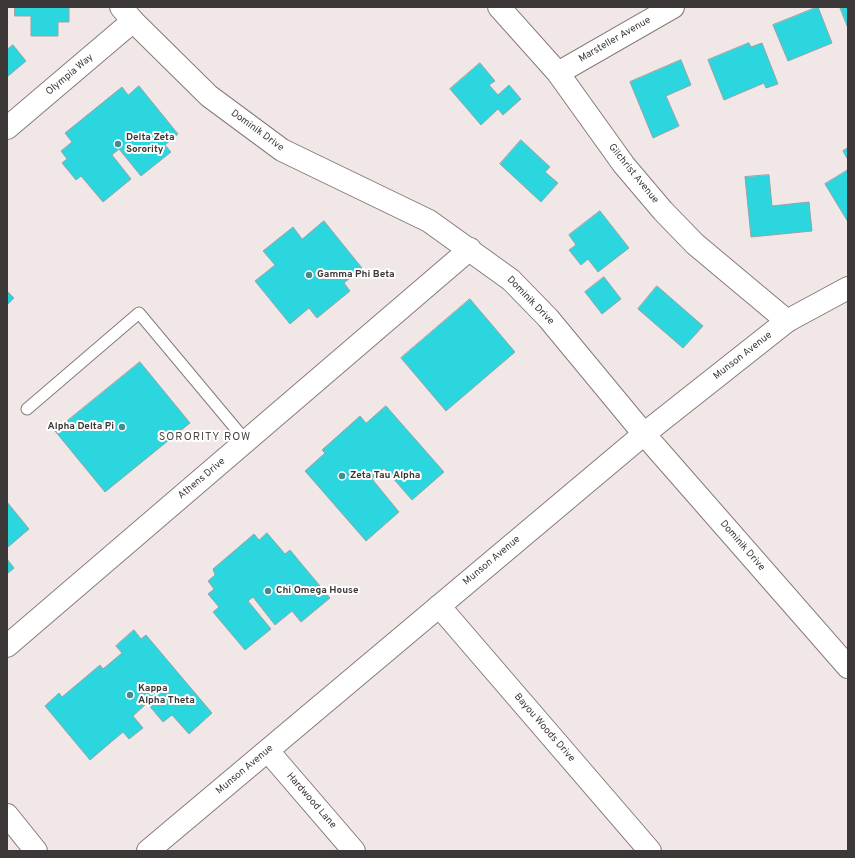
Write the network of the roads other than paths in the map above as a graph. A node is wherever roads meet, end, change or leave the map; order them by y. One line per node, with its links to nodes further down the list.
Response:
1 (499, 7): 4 (street, Gilchrist Avenue)
2 (673, 7): 4 (street, Marsteller Avenue)
3 (127, 14): 5 (street, Olympia Way); 6 (street, Dominik Drive)
4 (558, 73): 8 (street, Gilchrist Avenue)
5 (7, 128)
6 (470, 250): 10 (street, Dominik Drive); 11 (street, Athens Drive)
7 (848, 288): 8 (street, Munson Avenue)
8 (787, 320): 10 (street, Munson Avenue)
9 (27, 409): 11 (lane)
10 (644, 434): 12 (street, Munson Avenue); 14 (street, Dominik Drive)
11 (246, 441): 13 (street, Athens Drive)
12 (439, 606): 15 (street, Munson Avenue); 20 (street, Bayou Woods Drive)
13 (7, 646)
14 (848, 667)
15 (268, 751): 18 (street, Munson Avenue); 19 (street, Hardwood Lane)
16 (7, 815): 17 (street)
17 (36, 851)
18 (148, 851)
19 (354, 851)
20 (650, 851)

